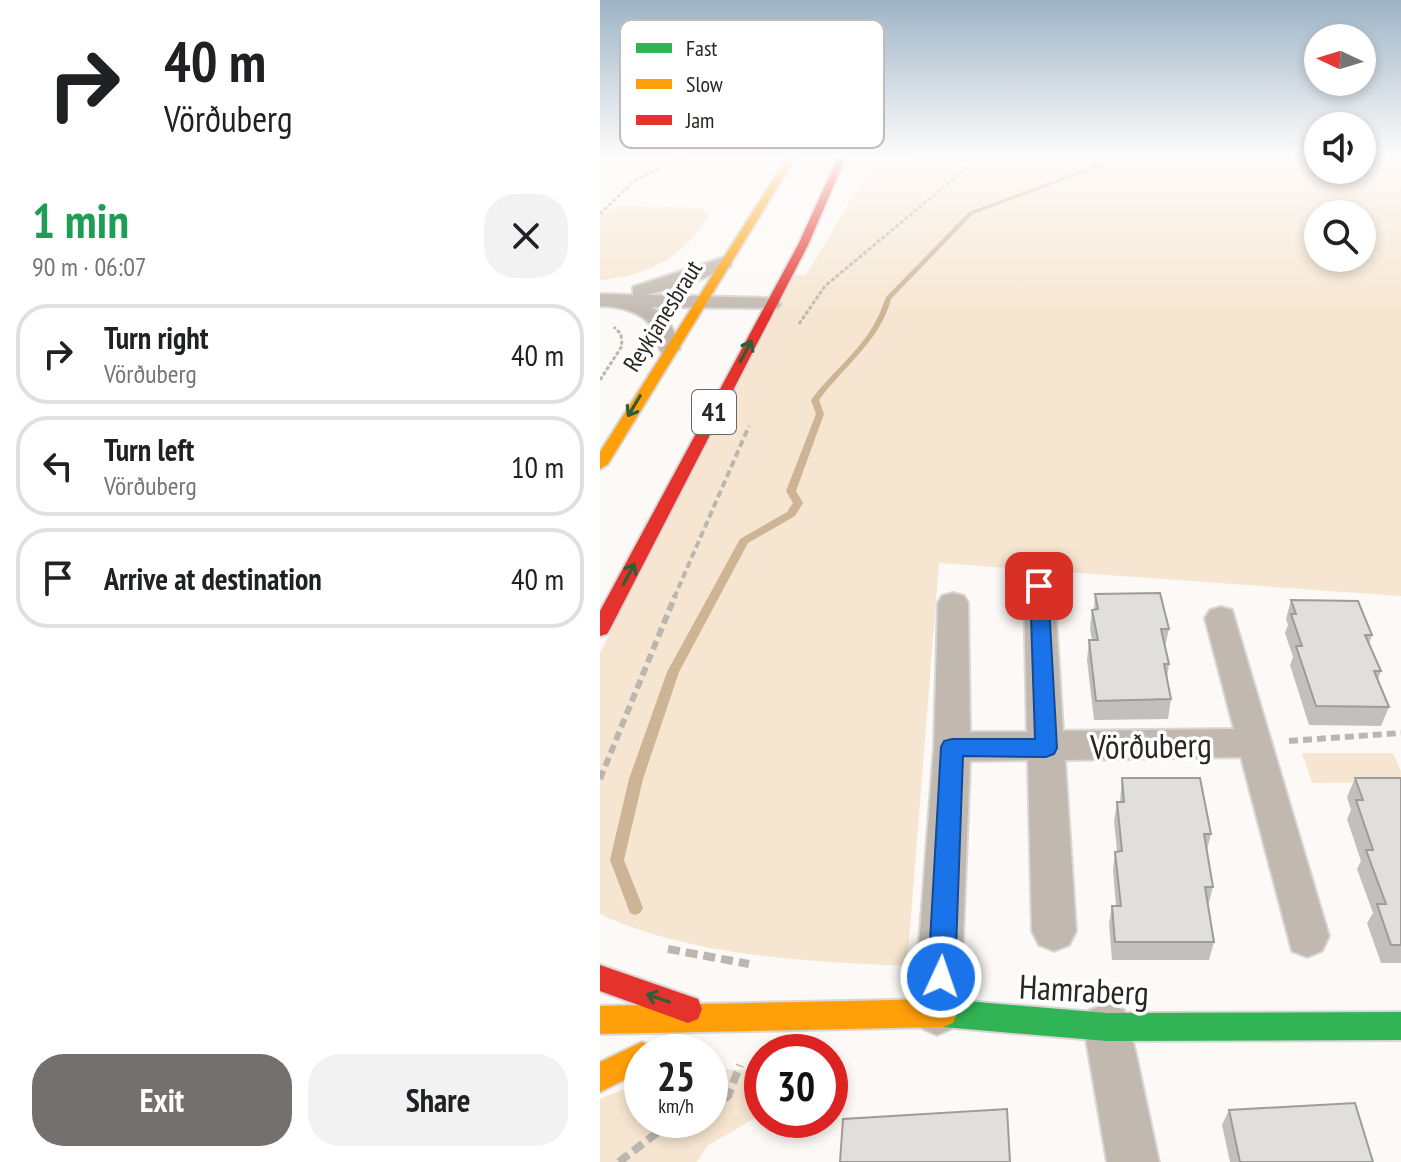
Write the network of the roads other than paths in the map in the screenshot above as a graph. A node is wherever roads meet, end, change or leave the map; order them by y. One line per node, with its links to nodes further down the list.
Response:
1 (759, 209): 3 (main road, Reykjanesbraut / 41)
2 (820, 209): 6 (main road, 41)
3 (725, 262): 4 (street); 5 (main road, Reykjanesbraut / 41)
4 (607, 299): 5 (street); 7 (street)
5 (699, 302): 6 (street); 7 (main road, Reykjanesbraut / 41)
6 (771, 304): 12 (main road, 41, one-way to 6)
7 (669, 349): 8 (main road, Reykjanesbraut / 41, one-way to 8)
8 (600, 464)
9 (1039, 586): 15 (street)
10 (953, 603): 14 (street)
11 (1221, 618): 13 (street, Vörðuberg)
12 (600, 629)
13 (1256, 743): 15 (street, Vörðuberg); 17 (street, Vörðuberg)
14 (952, 747): 15 (street, Vörðuberg); 19 (street)
15 (1046, 748): 16 (street)
16 (1054, 931)
17 (1307, 936)
18 (600, 978): 20 (main road, one-way to 18)
19 (937, 1012): 20 (main road, Hamraberg); 23 (main road, Hamraberg)
20 (716, 1018): 21 (main road); 24 (main road)
21 (600, 1020)
22 (1401, 1026): 23 (main road, Hamraberg)
23 (1107, 1027): 27 (street)
24 (685, 1034)
25 (624, 1065): 26 (main road)
26 (600, 1077)
27 (1133, 1162)

